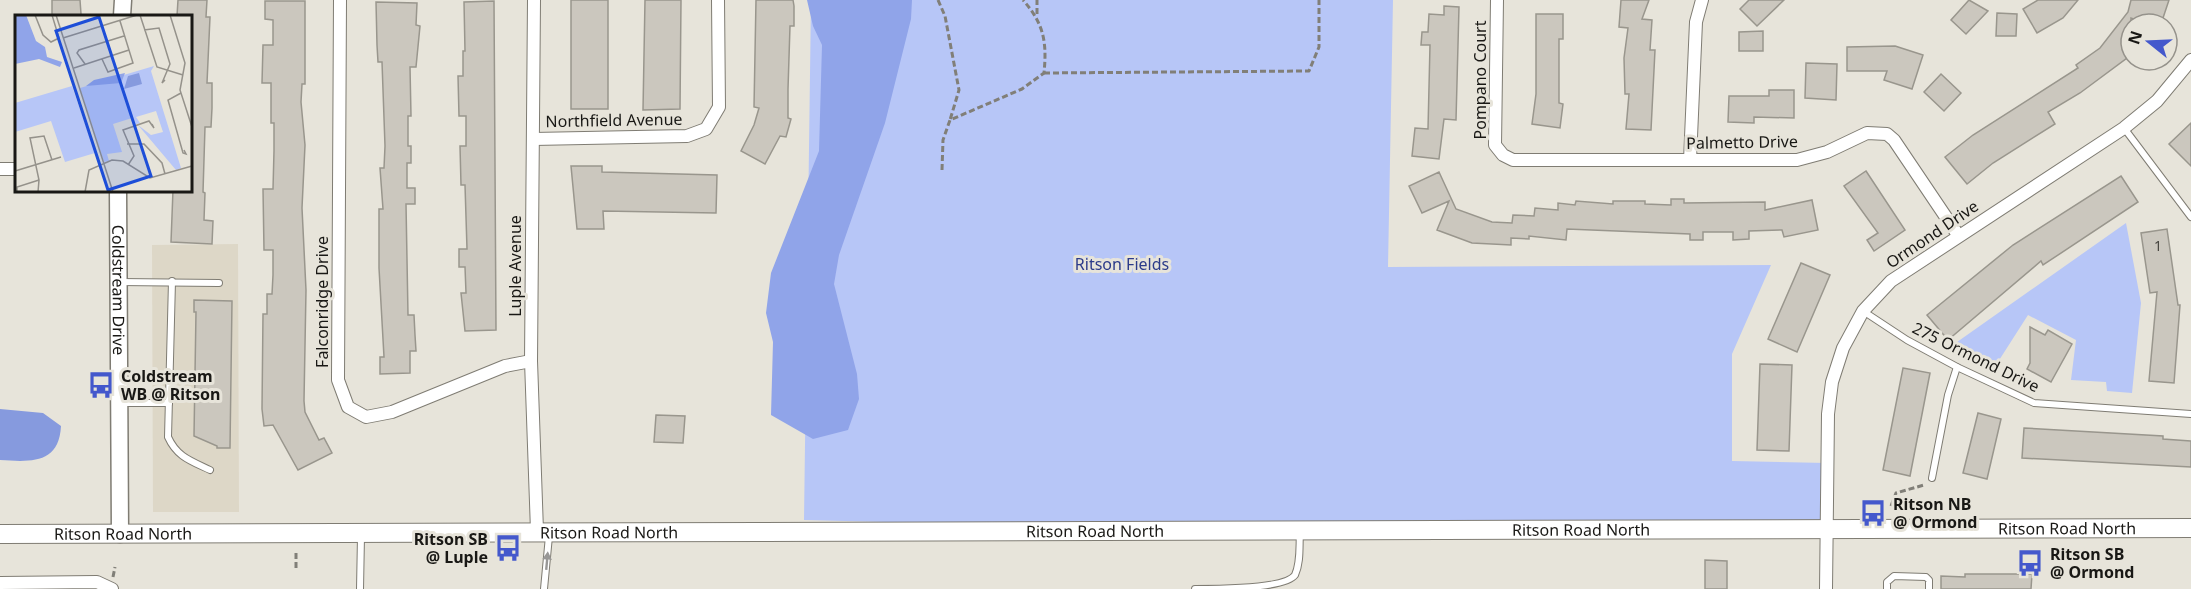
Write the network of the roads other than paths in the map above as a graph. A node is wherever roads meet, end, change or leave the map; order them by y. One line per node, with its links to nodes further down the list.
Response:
1 (123, 0): 7 (street)
2 (340, 0): 20 (street, Falconridge Drive)
3 (534, 0): 10 (street, Luple Avenue)
4 (718, 0): 10 (street, Northfield Avenue)
5 (1497, 0): 11 (street, Pompano Court)
6 (1702, 0): 12 (street)
7 (122, 15)
8 (2191, 60): 9 (street, Ormond Drive)
9 (2124, 128): 14 (lane); 15 (street, Ormond Drive)
10 (532, 139): 20 (street, Luple Avenue)
11 (1541, 160): 12 (street, Palmetto Drive)
12 (1690, 160): 15 (street, Palmetto Drive)
13 (118, 192): 17 (street, Coldstream Drive)
14 (2191, 217)
15 (1958, 235): 19 (street, Ormond Drive)
16 (172, 281): 17 (lane); 18 (lane); 23 (lane)
17 (118, 282): 22 (street, Coldstream Drive)
18 (219, 283)
19 (1863, 311): 21 (lane, 275 Ormond Drive); 28 (street, Ormond Drive)
20 (531, 361): 29 (street, Luple Avenue)
21 (1957, 367): 24 (lane, 275 Ormond Drive); 26 (lane)
22 (118, 403): 23 (lane); 33 (street, Coldstream Drive)
23 (169, 403): 25 (lane)
24 (2191, 414)
25 (210, 470)
26 (1932, 478)
27 (2191, 528): 28 (main road, Ritson Road North)
28 (1826, 529): 30 (main road, Ritson Road North); 39 (street, Ormond Drive)
29 (543, 532): 30 (main road, Ritson Road North); 31 (main road, Ritson Road North); 37 (lane, one-way to 29)
30 (1300, 532): 38 (lane)
31 (362, 533): 33 (main road, Ritson Road North); 36 (lane)
32 (0, 534): 33 (main road, Ritson Road North)
33 (120, 534)
34 (0, 583): 35 (street)
35 (112, 589)
36 (360, 589)
37 (544, 589)
38 (1195, 589)
39 (1826, 589)
40 (1887, 589): 41 (lane)
41 (1929, 589)

